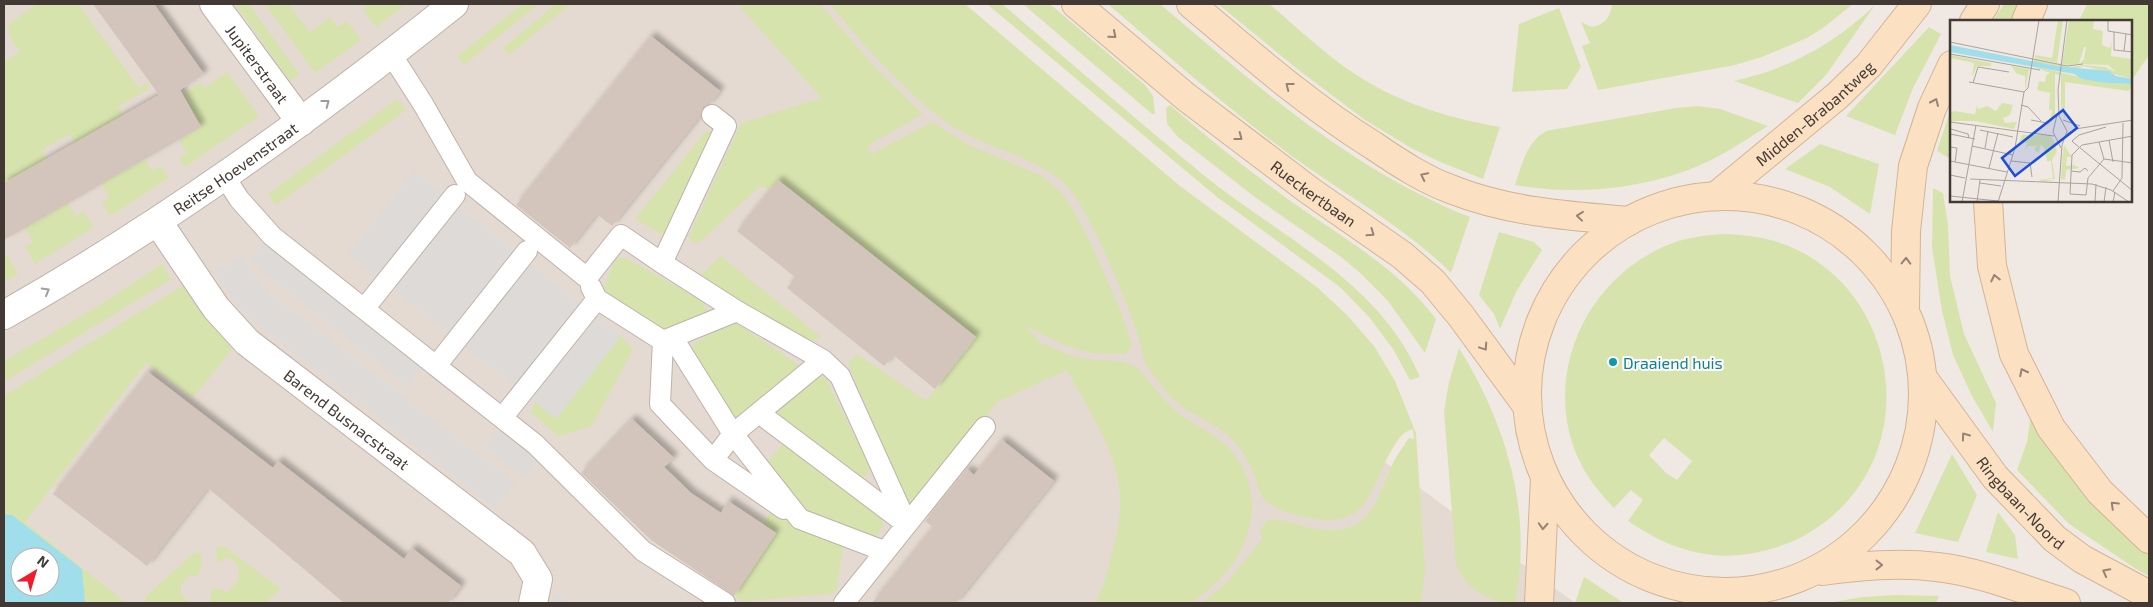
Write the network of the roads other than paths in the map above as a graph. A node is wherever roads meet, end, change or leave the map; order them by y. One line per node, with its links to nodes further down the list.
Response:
1 (214, 4): 13 (street, Jupiterstraat)
2 (454, 4): 10 (street, Reitse Hoevenstraat)
3 (1076, 4): 32 (main road, Rueckertbaan, one-way to 32)
4 (1191, 4): 18 (main road, one-way to 4)
5 (1985, 4): 8 (main road)
6 (2033, 4): 9 (main road)
7 (1909, 10): 16 (main road, Midden-Brabantweg)
8 (1975, 20)
9 (2026, 20)
10 (391, 54): 13 (street, Reitse Hoevenstraat, one-way to 10); 22 (lane)
11 (1950, 69): 25 (main road, one-way to 11)
12 (712, 115): 21 (lane)
13 (301, 122): 14 (street, Reitse Hoevenstraat)
14 (225, 177): 19 (street, Reitse Hoevenstraat); 24 (lane)
15 (455, 195): 24 (lane)
16 (1716, 196): 18 (main road); 25 (main road)
17 (1988, 202): 41 (main road, one-way to 17)
18 (1629, 221): 32 (main road)
19 (158, 222): 27 (street, Reitse Hoevenstraat, one-way to 19); 46 (street, Barend Busnacstraat)
20 (527, 251): 30 (lane)
21 (662, 263): 22 (lane); 26 (lane)
22 (587, 278): 23 (lane)
23 (597, 299): 28 (lane); 34 (lane)
24 (364, 310): 30 (lane)
25 (1905, 310): 31 (main road)
26 (737, 311): 28 (lane); 29 (lane)
27 (4, 315)
28 (668, 340): 36 (lane); 37 (lane)
29 (823, 360): 33 (lane); 40 (lane)
30 (436, 366): 34 (lane)
31 (1923, 378): 43 (main road); 44 (main road, Ringbaan-Noord, one-way to 31)
32 (1527, 406): 38 (main road)
33 (759, 413): 36 (lane); 40 (lane)
34 (502, 418): 47 (lane)
35 (985, 427): 40 (lane)
36 (733, 434): 37 (lane); 39 (lane)
37 (713, 460): 39 (lane)
38 (1545, 478): 45 (main road); 49 (main road, one-way to 49)
39 (800, 520): 42 (lane)
40 (906, 524): 42 (lane)
41 (2149, 539)
42 (884, 552): 48 (lane)
43 (1813, 572): 45 (main road); 50 (main road, one-way to 50)
44 (2149, 594)
45 (1718, 598)
46 (533, 603)
47 (725, 603)
48 (844, 603)
49 (1538, 603)
50 (2066, 603)

